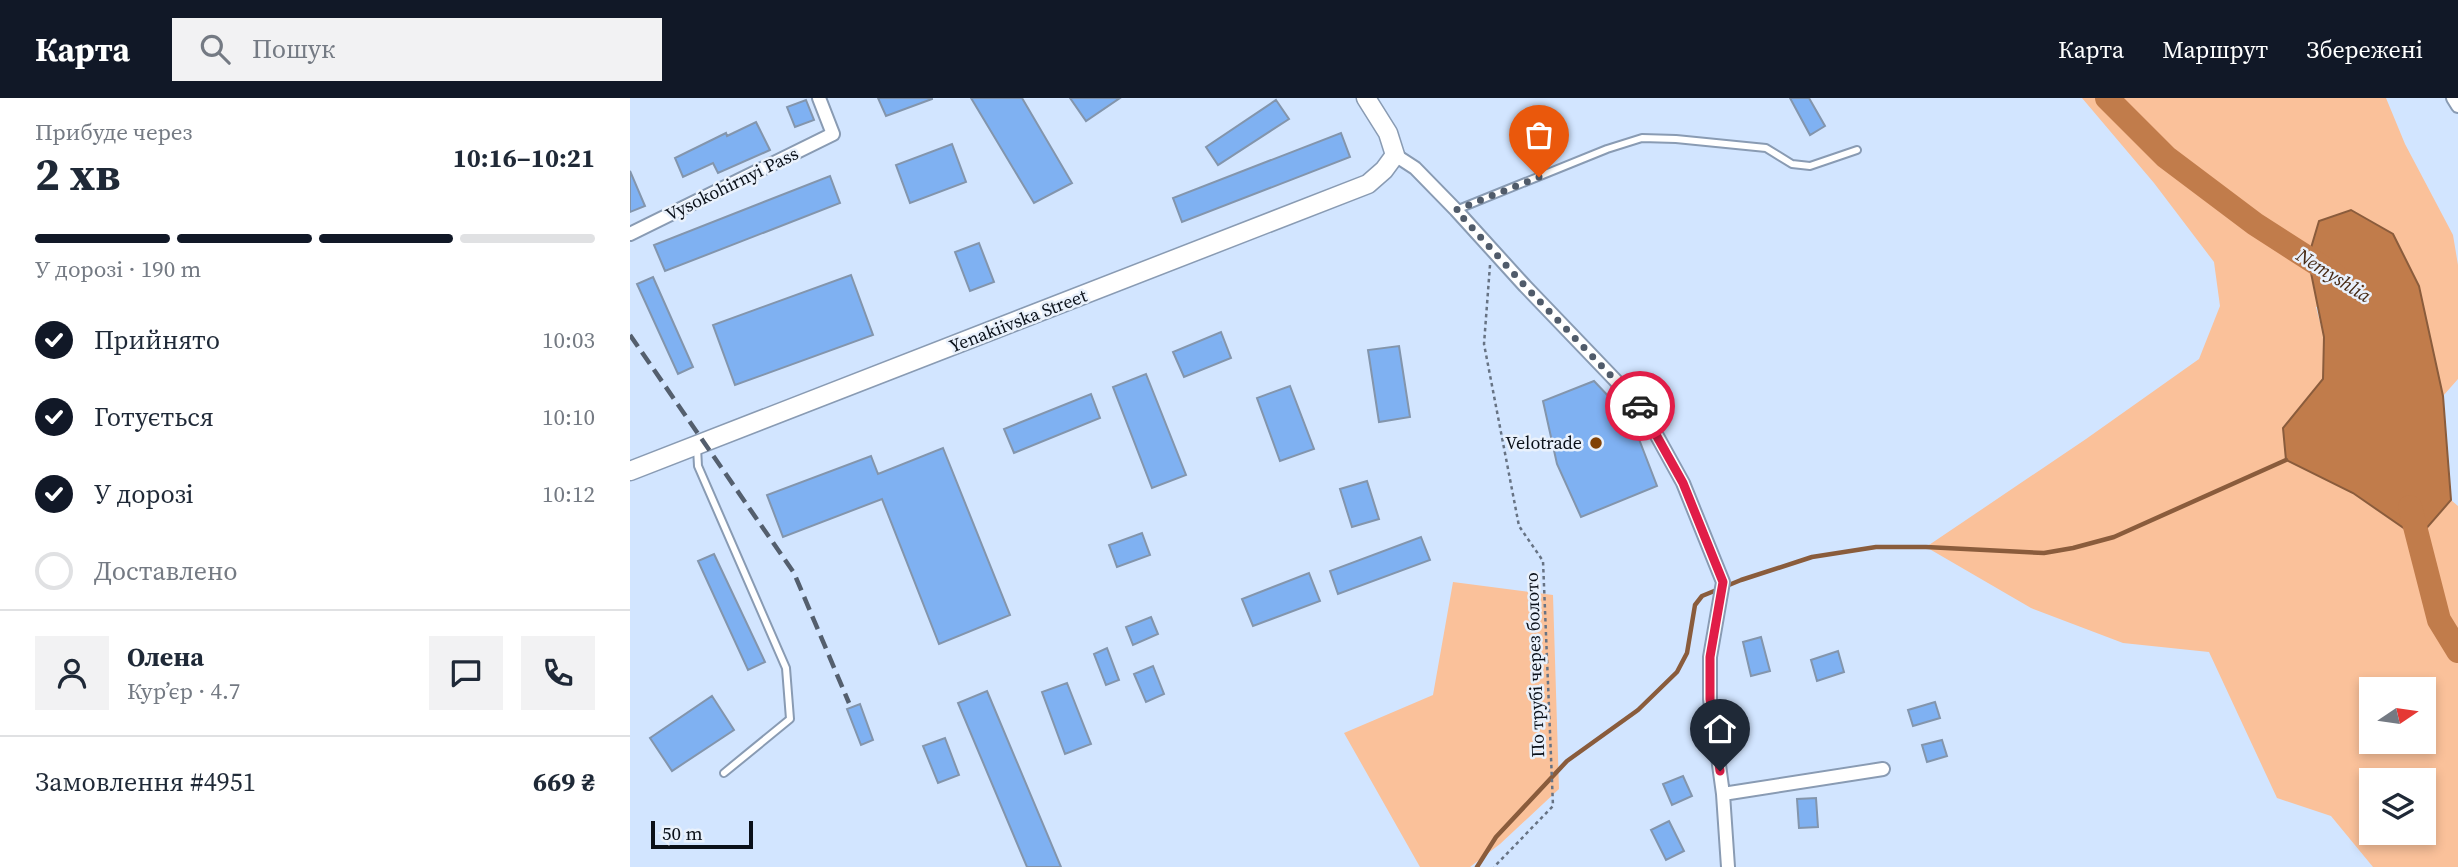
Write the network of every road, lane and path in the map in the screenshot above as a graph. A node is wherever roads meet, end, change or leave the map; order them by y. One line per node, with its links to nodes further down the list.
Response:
1 (819, 98): 8 (street, Vysokohirnyi Pass)
2 (1366, 98): 6 (street)
3 (2453, 98): 4 (street)
4 (2458, 106)
5 (1857, 150): 7 (lane)
6 (1395, 155): 7 (street); 10 (street, Yenakiivska Street)
7 (1456, 210): 9 (street)
8 (630, 234)
9 (1491, 248): 14 (street); 15 (path, По трубі через болото)
10 (697, 446): 11 (street, Yenakiivska Street); 13 (lane)
11 (630, 471)
12 (1883, 769): 14 (street)
13 (724, 773)
14 (1723, 794): 16 (street)
15 (1494, 867)
16 (1728, 867)

